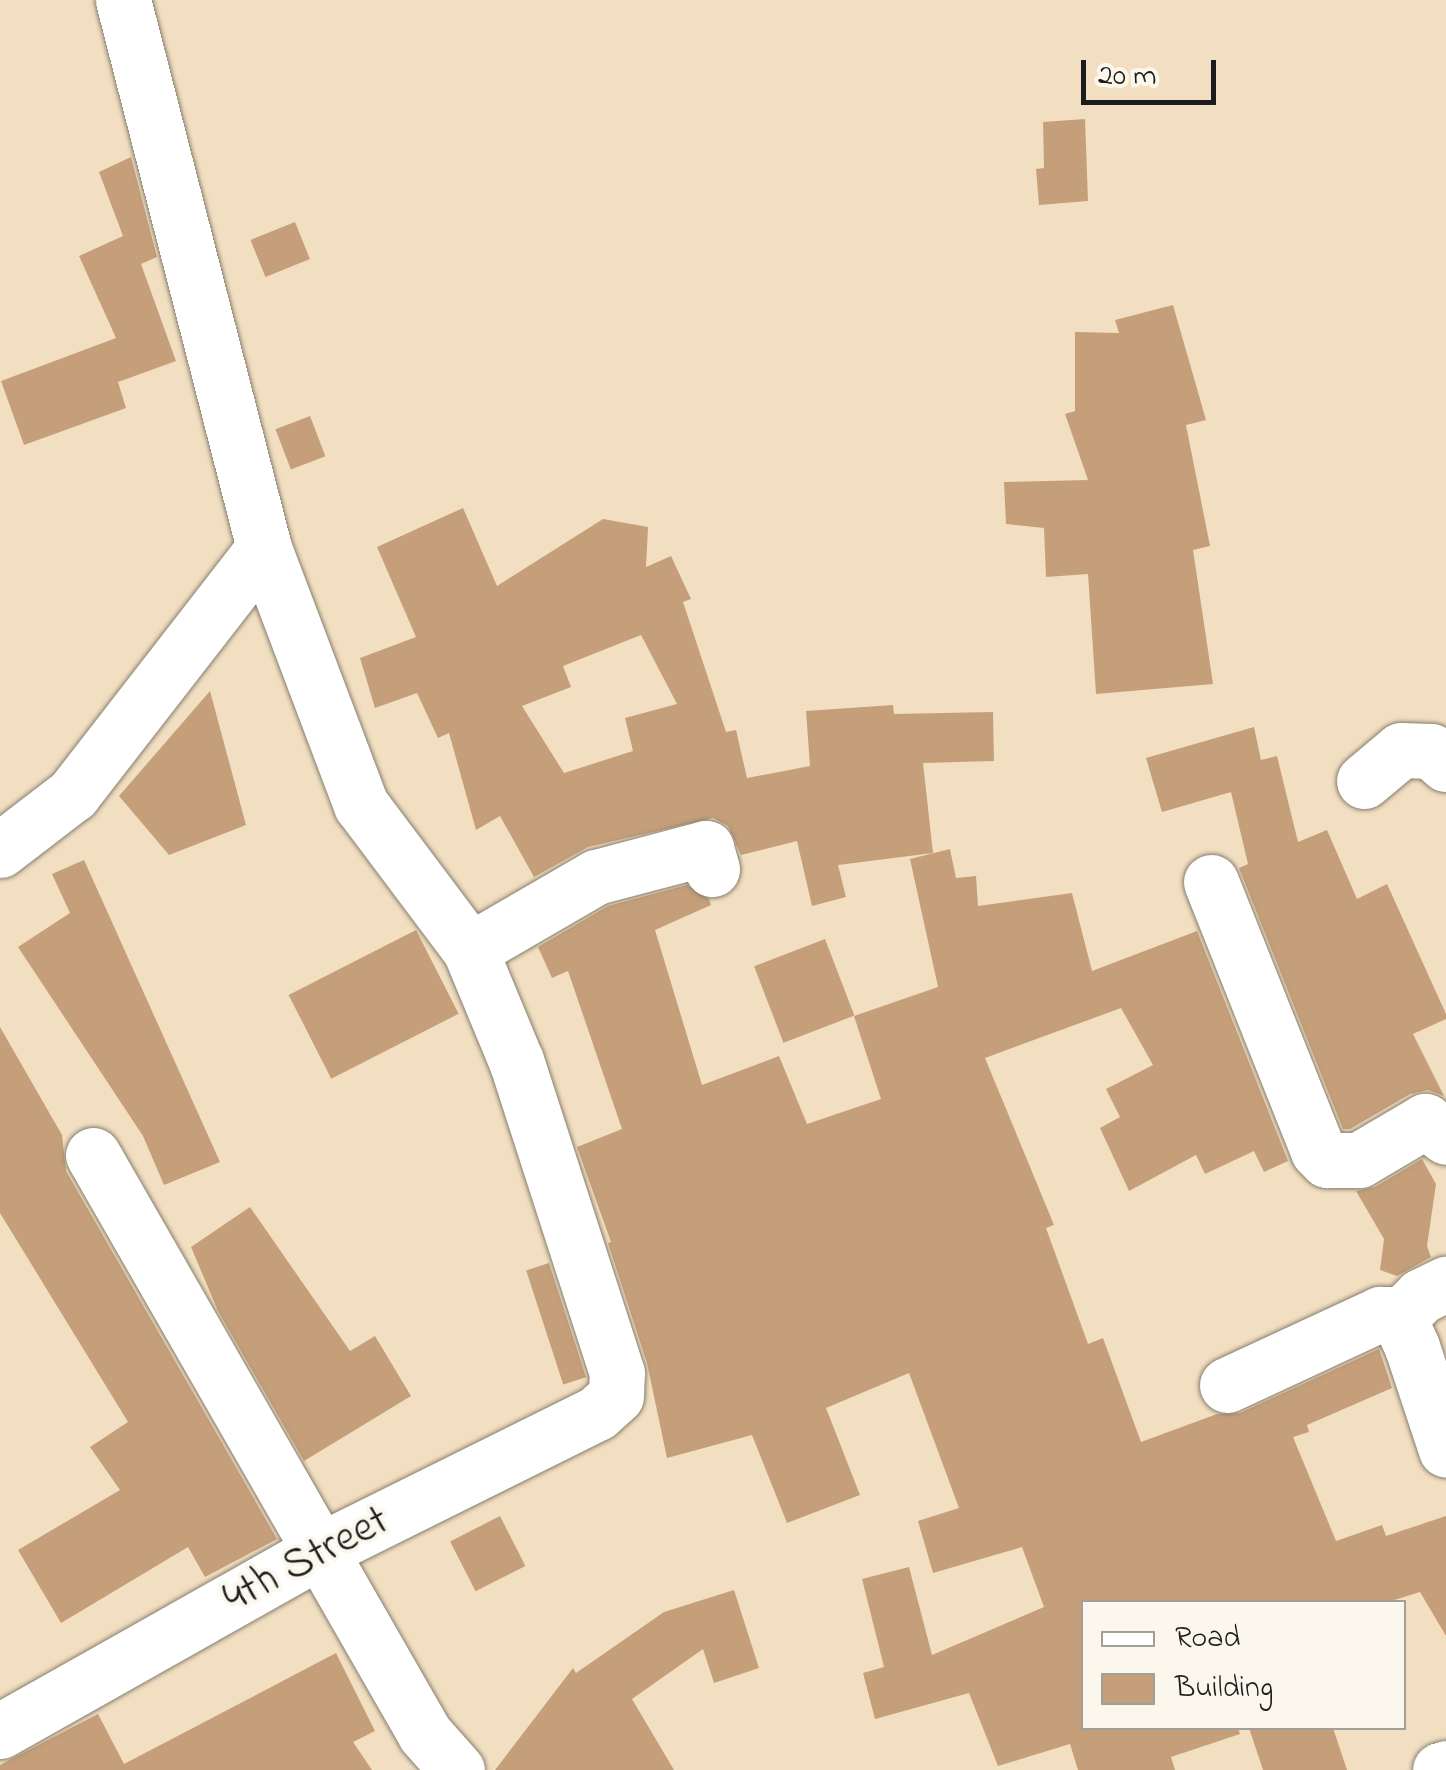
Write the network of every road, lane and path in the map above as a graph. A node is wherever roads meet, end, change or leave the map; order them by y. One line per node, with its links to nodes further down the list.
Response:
1 (122, 0): 2 (street)
2 (264, 548): 5 (street); 8 (street)
3 (1446, 764): 4 (street)
4 (1364, 781)
5 (0, 850)
6 (712, 870): 8 (street)
7 (1211, 882): 9 (street)
8 (470, 950): 15 (street, 4th Street)
9 (1446, 1137)
10 (92, 1155): 15 (street)
11 (1446, 1284): 12 (street)
12 (1406, 1332): 13 (street); 14 (street)
13 (1227, 1385)
14 (1446, 1450)
15 (319, 1551): 16 (street, 4th Street); 17 (street)
16 (0, 1731)
17 (457, 1770)

